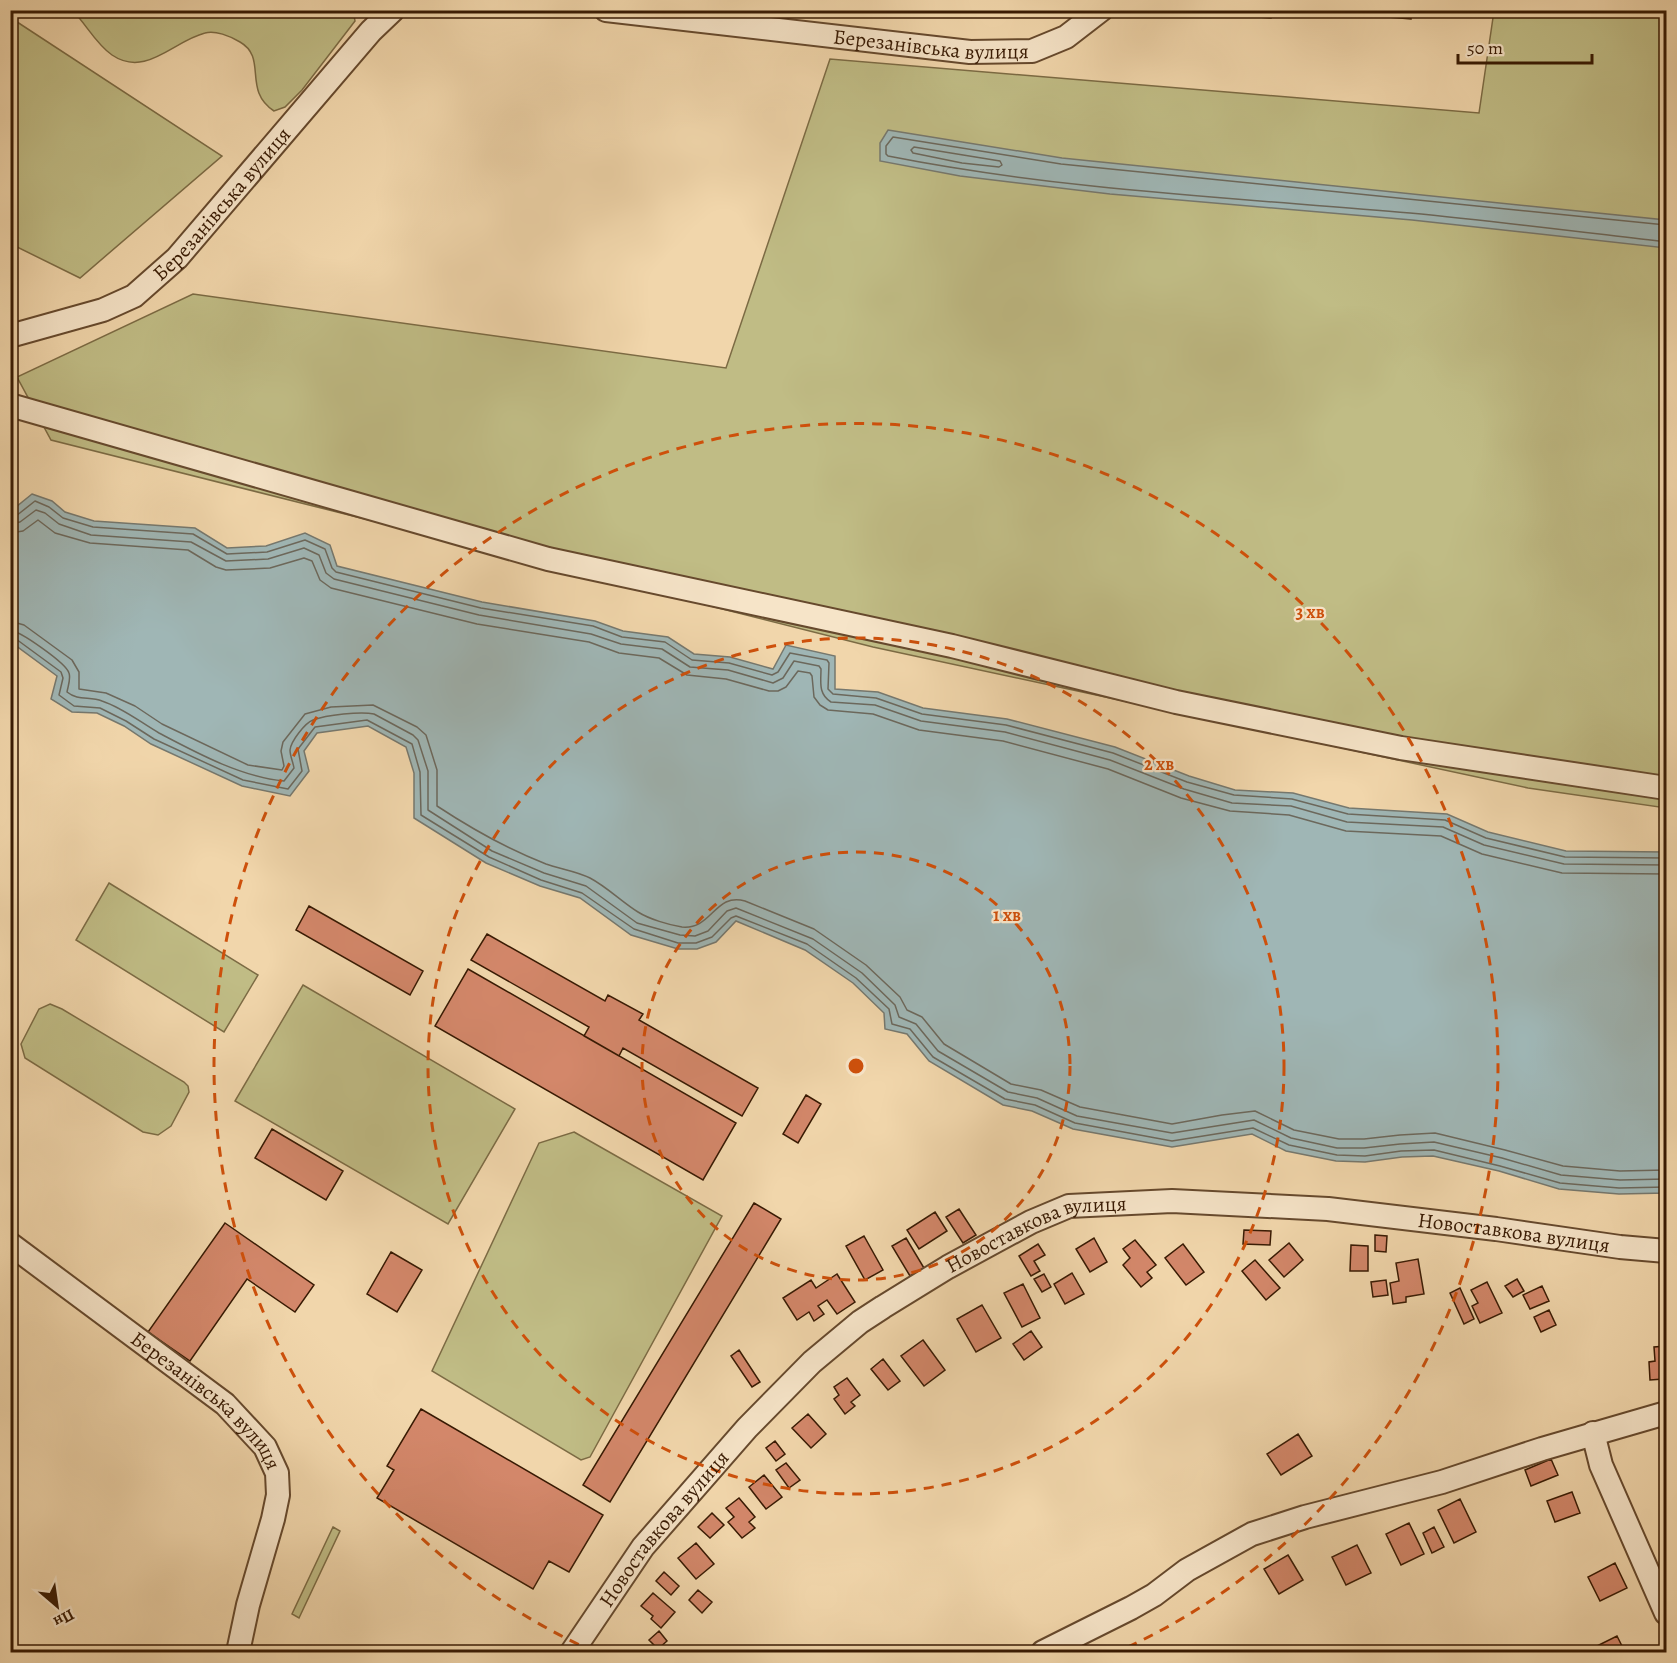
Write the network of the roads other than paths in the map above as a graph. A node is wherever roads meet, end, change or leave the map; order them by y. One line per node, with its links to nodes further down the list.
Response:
1 (393, 10): 4 (street, Березанівська вулиця)
2 (606, 10): 3 (street, Березанівська вулиця)
3 (1101, 10)
4 (10, 336)
5 (10, 405): 6 (street)
6 (1666, 788)
7 (10, 1244): 12 (street, Березанівська вулиця)
8 (1666, 1251): 13 (street, Новоставкова вулиця)
9 (1666, 1413): 10 (street)
10 (1593, 1433): 11 (street); 14 (street)
11 (1666, 1613)
12 (238, 1653)
13 (572, 1653)
14 (1042, 1653)

